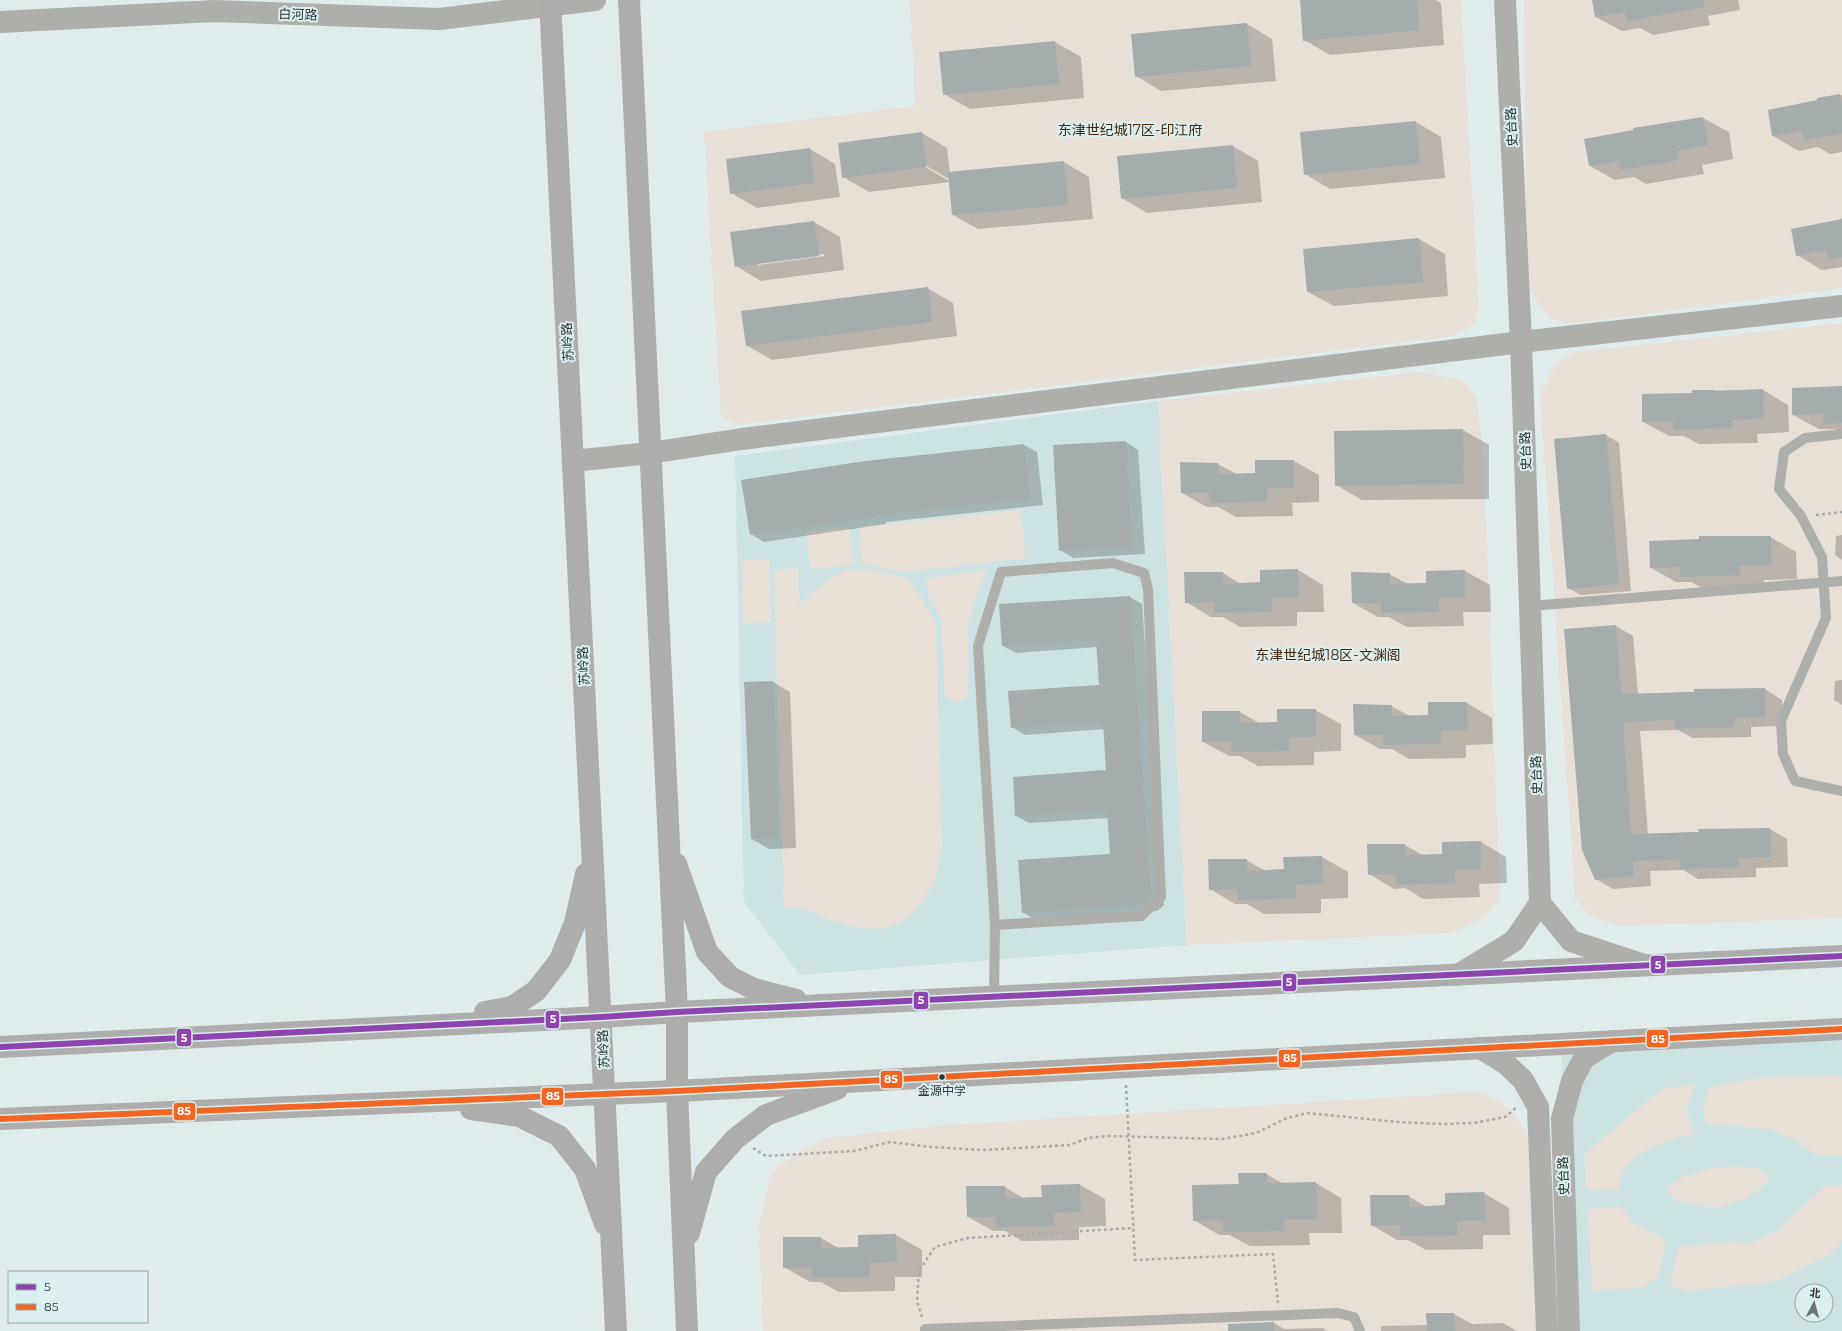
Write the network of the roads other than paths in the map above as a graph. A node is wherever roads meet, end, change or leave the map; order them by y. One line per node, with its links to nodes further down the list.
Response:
1 (595, 0): 4 (street, 白河路)
2 (629, 0): 9 (main road)
3 (1506, 0): 7 (street, 史台路)
4 (551, 3): 5 (street, 白河路); 10 (main road, 苏岭路)
5 (0, 22)
6 (1842, 306): 7 (street)
7 (1521, 342): 9 (street); 13 (street, 史台路)
8 (1842, 434): 12 (lane)
9 (650, 453): 10 (street); 15 (main road)
10 (573, 461): 16 (main road, 苏岭路)
11 (1842, 581): 12 (lane)
12 (1824, 582): 13 (lane); 14 (lane)
13 (1530, 606): 17 (street, 史台路)
14 (1842, 791)
15 (668, 842): 23 (main road); 24 (main road)
16 (592, 845): 25 (main road, 苏岭路); 26 (main road)
17 (1540, 903): 20 (street); 21 (street)
18 (995, 925): 18 (lane); 22 (lane)
19 (1842, 956): 20 (main road)
20 (1646, 966): 21 (main road)
21 (1458, 975): 22 (main road)
22 (994, 997): 23 (main road)
23 (837, 1005): 24 (main road)
24 (676, 1012): 25 (main road); 32 (main road)
25 (601, 1017): 26 (main road); 33 (main road, 苏岭路)
26 (411, 1026): 29 (main road)
27 (1842, 1029): 28 (main road)
28 (1612, 1041): 30 (main road); 43 (street, 史台路)
29 (0, 1046)
30 (1480, 1048): 31 (main road); 42 (street, 史台路)
31 (858, 1081): 32 (main road); 37 (main road)
32 (678, 1091): 33 (main road); 37 (main road)
33 (605, 1094): 34 (main road); 36 (main road, 苏岭路)
34 (417, 1101): 35 (main road); 36 (main road)
35 (0, 1119)
36 (613, 1246): 39 (main road, 苏岭路)
37 (684, 1254): 40 (main road)
38 (925, 1330): 41 (lane)
39 (616, 1331)
40 (688, 1331)
41 (1360, 1331)
42 (1547, 1331)
43 (1569, 1331)

